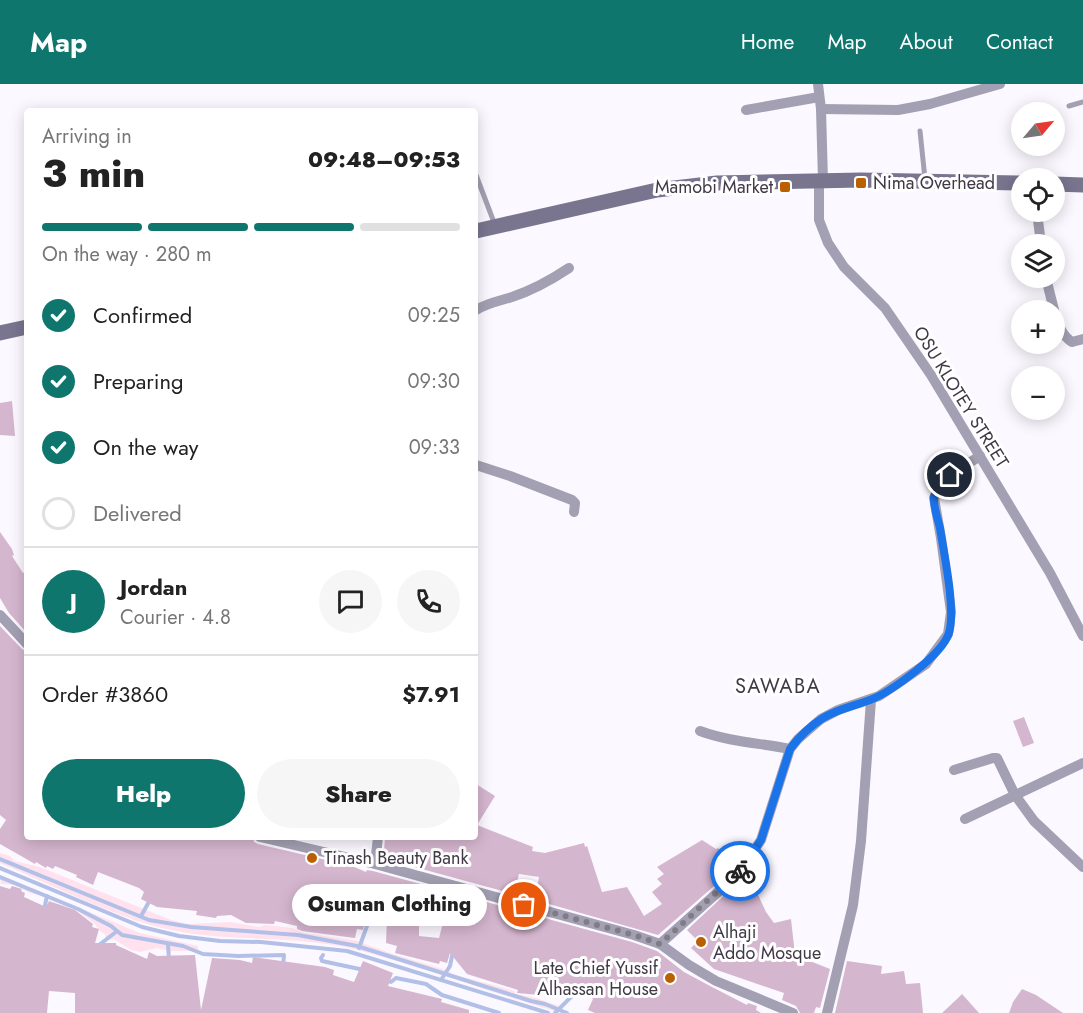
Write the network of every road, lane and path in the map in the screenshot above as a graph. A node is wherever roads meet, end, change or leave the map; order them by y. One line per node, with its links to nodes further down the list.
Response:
1 (818, 84): 3 (street, OSU KLOTEY STREET)
2 (1000, 84): 6 (street)
3 (819, 97): 6 (street, OSU KLOTEY STREET); 7 (street)
4 (1083, 102): 5 (lane)
5 (1069, 106)
6 (821, 109): 10 (street, OSU KLOTEY STREET)
7 (746, 110)
8 (920, 131): 11 (lane)
9 (478, 180): 15 (lane)
10 (821, 181): 11 (street); 15 (street); 23 (street, OSU KLOTEY STREET)
11 (925, 181): 12 (street)
12 (1011, 183)
13 (1065, 184): 14 (street)
14 (1083, 185)
15 (496, 226): 16 (street)
16 (478, 230)
17 (569, 268): 18 (street)
18 (478, 309)
19 (24, 328): 20 (street)
20 (0, 333)
21 (1065, 336): 22 (street)
22 (1083, 339)
23 (980, 456): 27 (street, OSU KLOTEY STREET); 29 (street)
24 (478, 466): 25 (street)
25 (574, 512)
26 (0, 615): 28 (street)
27 (1083, 636)
28 (24, 641)
29 (872, 700): 31 (street); 42 (street)
30 (700, 730): 31 (street)
31 (790, 749): 40 (street)
32 (1083, 763): 34 (street)
33 (954, 770): 34 (street)
34 (1015, 795): 35 (street); 39 (street)
35 (965, 819)
36 (273, 840): 38 (street)
37 (378, 840): 38 (street)
38 (375, 864): 40 (street)
39 (1083, 867)
40 (660, 944): 41 (street)
41 (793, 1013)
42 (827, 1013)

